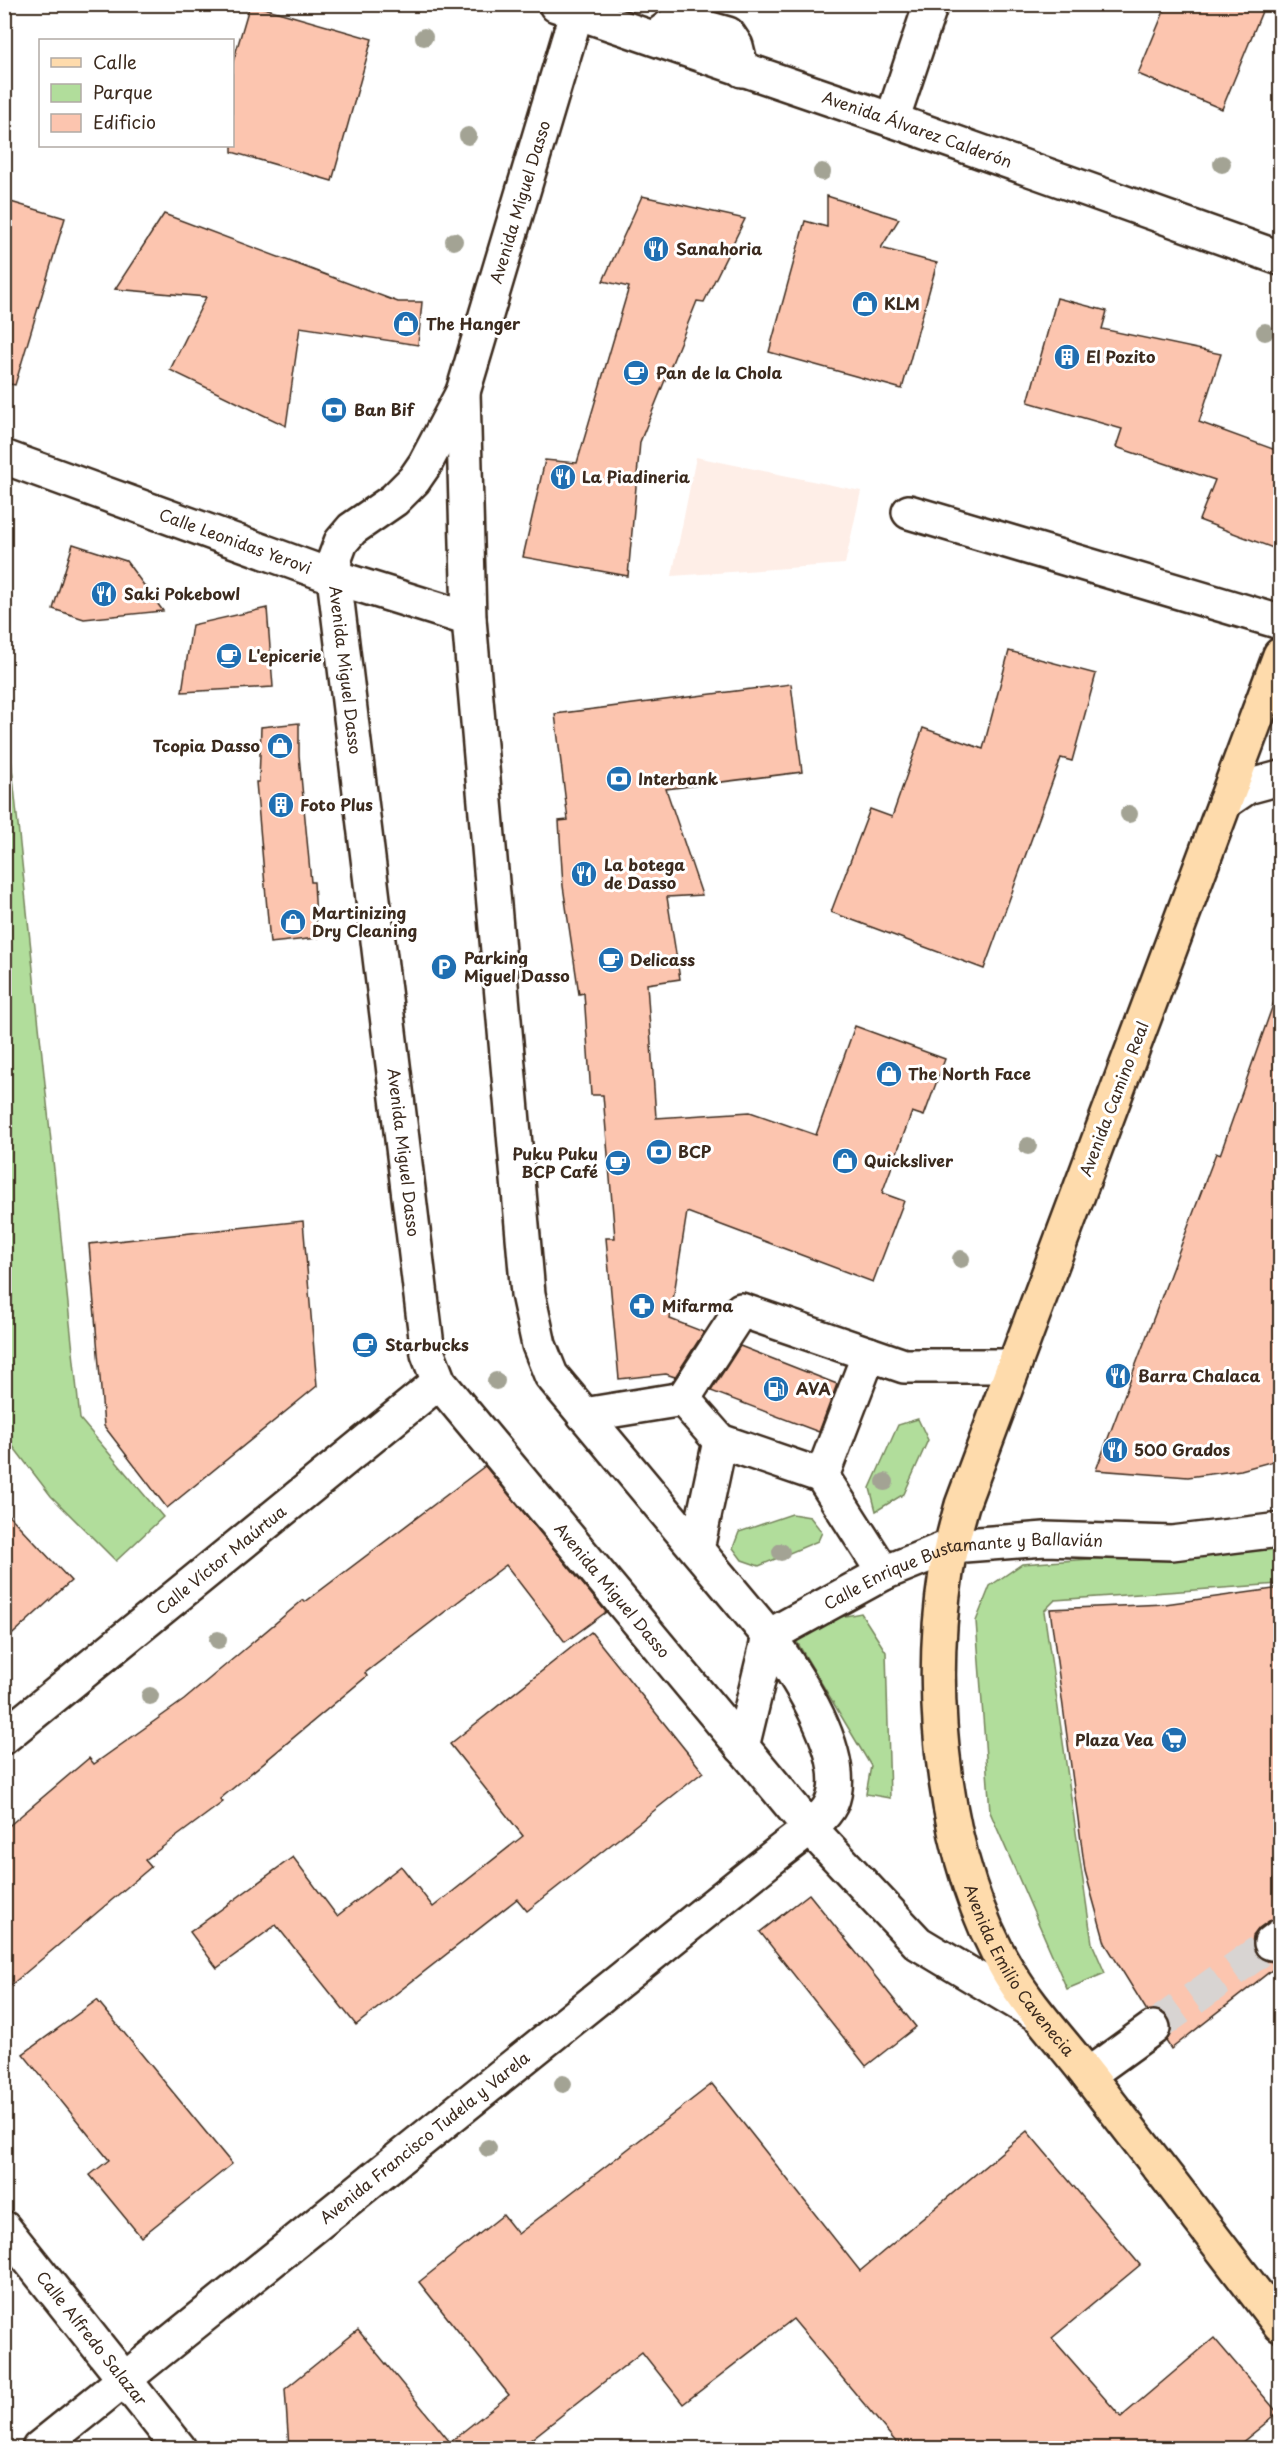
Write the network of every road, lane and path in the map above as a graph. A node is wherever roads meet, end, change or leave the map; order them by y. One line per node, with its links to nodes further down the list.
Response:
1 (931, 4): 3 (street)
2 (570, 7): 3 (street, Avenida Álvarez Calderón); 5 (street, Avenida Miguel Dasso)
3 (892, 120): 4 (street, Avenida Álvarez Calderón)
4 (1281, 258)
5 (463, 392): 8 (street, Avenida Miguel Dasso); 9 (street, Avenida Miguel Dasso)
6 (4, 457): 8 (street, Calle Leonidas Yerovi)
7 (909, 512): 10 (street)
8 (334, 577): 9 (street, Calle Leonidas Yerovi); 16 (street, Avenida Miguel Dasso)
9 (469, 619): 18 (street, Avenida Miguel Dasso)
10 (1281, 622)
11 (1281, 655): 13 (main road, Avenida Camino Real)
12 (1281, 778): 13 (street)
13 (1225, 802): 15 (main road, Avenida Camino Real)
14 (868, 1354): 15 (street); 17 (street); 20 (street)
15 (1014, 1366): 22 (main road, Avenida Camino Real)
16 (439, 1382): 26 (street, Calle Víctor Maúrtua); 27 (street, Avenida Miguel Dasso)
17 (683, 1399): 18 (street); 19 (street)
18 (585, 1416): 23 (street, Avenida Miguel Dasso)
19 (720, 1441): 20 (street); 23 (street)
20 (822, 1476): 24 (street)
21 (1281, 1530): 22 (street, Calle Enrique Bustamante y Ballavián)
22 (951, 1545): 24 (street, Calle Enrique Bustamante y Ballavián); 29 (main road, Avenida Emilio Cavenecia)
23 (697, 1549): 25 (street, Avenida Miguel Dasso)
24 (884, 1573): 25 (street, Calle Enrique Bustamante y Ballavián)
25 (769, 1636): 27 (street); 28 (street, Avenida Miguel Dasso)
26 (4, 1737)
27 (742, 1748): 28 (street, Avenida Miguel Dasso)
28 (810, 1827): 29 (street, Avenida Miguel Dasso); 34 (street, Avenida Francisco Tudela y Varela)
29 (1038, 2015): 31 (main road, Avenida Emilio Cavenecia)
30 (1153, 2028): 31 (street)
31 (1088, 2075): 33 (main road, Avenida Emilio Cavenecia)
32 (4, 2228): 34 (street, Calle Alfredo Salazar)
33 (1281, 2325)
34 (123, 2379): 35 (street, Avenida Francisco Tudela y Varela); 36 (street, Calle Alfredo Salazar)
35 (39, 2448)
36 (179, 2448)

